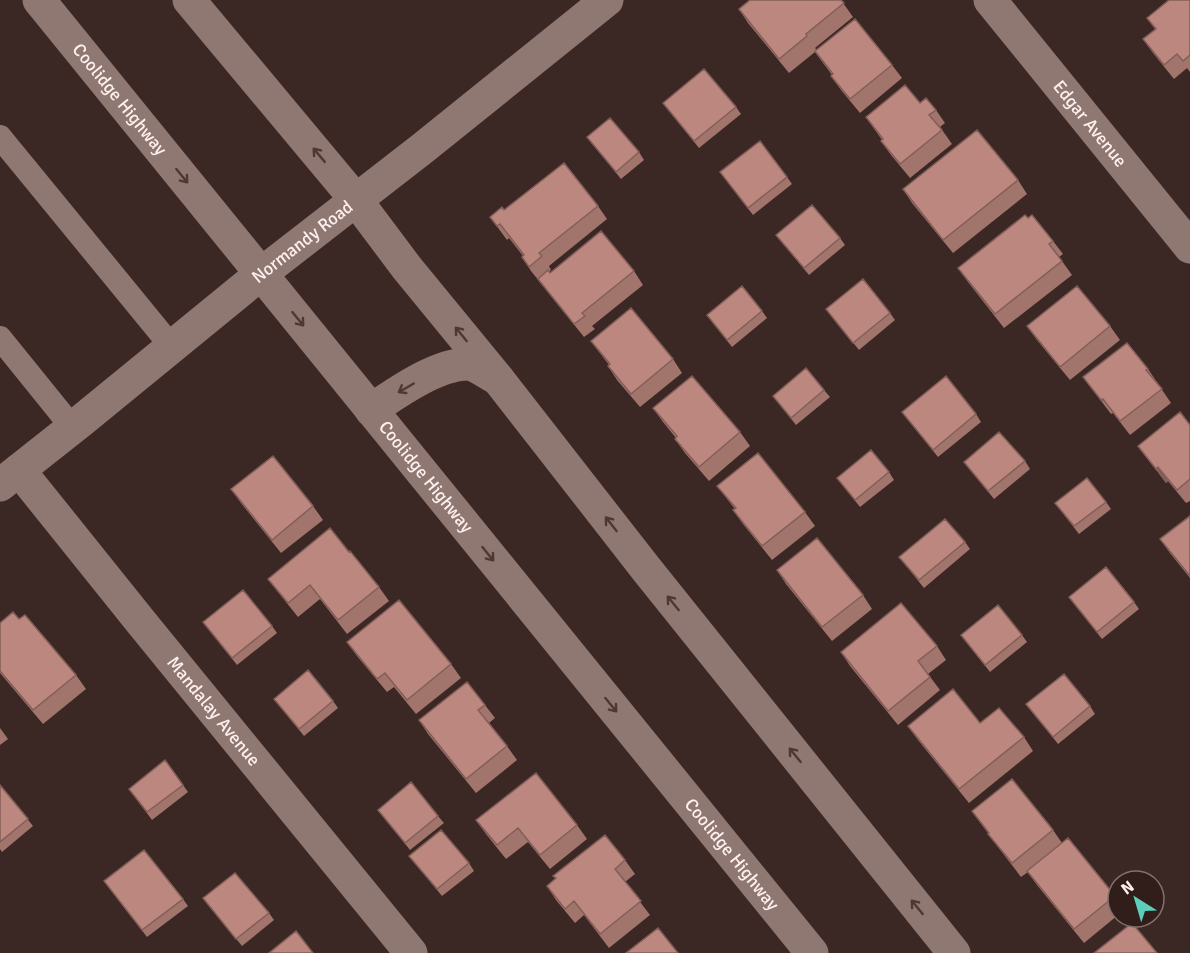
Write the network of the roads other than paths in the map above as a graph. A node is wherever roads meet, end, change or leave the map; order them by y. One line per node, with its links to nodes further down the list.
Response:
1 (39, 0): 8 (main road, Coolidge Highway, one-way to 8)
2 (189, 0): 6 (main road, one-way to 2)
3 (607, 0): 6 (main road, Normandy Road)
4 (990, 0): 7 (main road, Edgar Avenue)
5 (0, 137): 10 (lane)
6 (356, 200): 8 (main road, Normandy Road); 11 (main road, one-way to 6)
7 (1190, 247)
8 (262, 273): 10 (main road, Normandy Road); 12 (main road, Coolidge Highway, one-way to 12)
9 (0, 338): 13 (lane)
10 (172, 347): 13 (main road, Normandy Road)
11 (498, 379): 12 (main road, one-way to 12); 17 (main road, one-way to 11)
12 (371, 410): 16 (main road, Coolidge Highway, one-way to 16)
13 (72, 427): 14 (main road, Normandy Road)
14 (9, 477): 15 (main road, Mandalay Avenue)
15 (411, 953)
16 (812, 953)
17 (954, 953)

